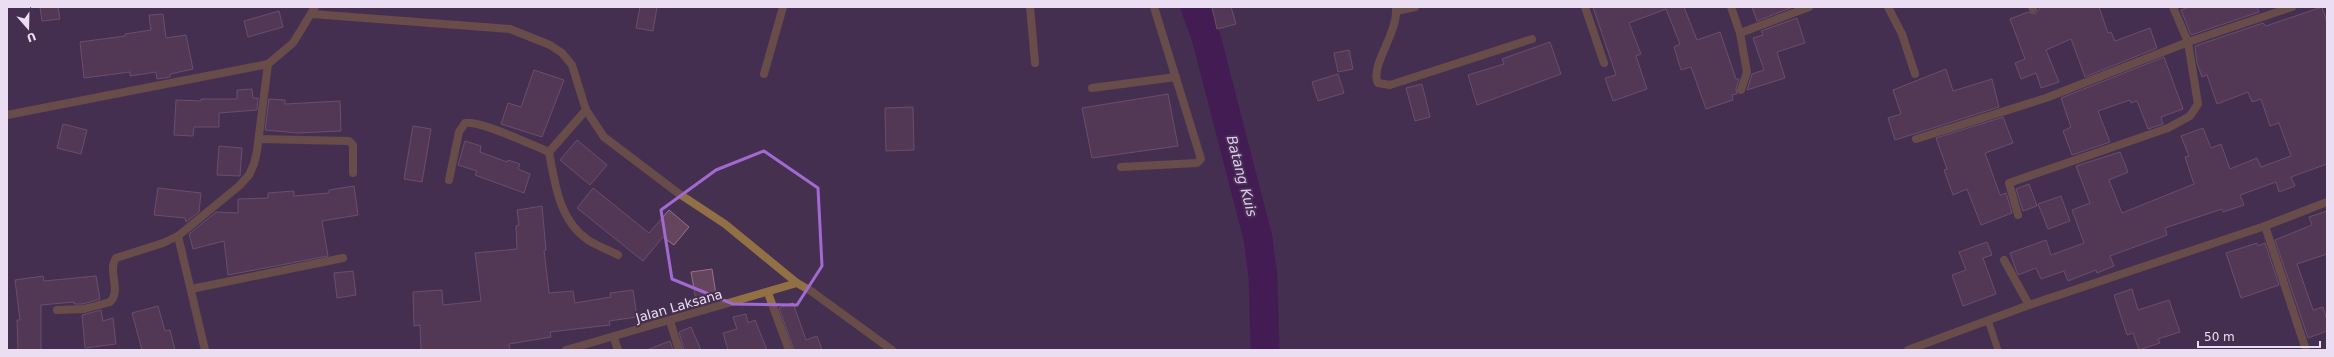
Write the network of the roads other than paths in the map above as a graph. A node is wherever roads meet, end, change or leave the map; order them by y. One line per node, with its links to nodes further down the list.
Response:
1 (783, 7): 20 (street)
2 (1030, 7): 17 (street)
3 (1154, 7): 22 (street)
4 (1415, 7): 12 (street)
5 (1585, 7): 18 (street)
6 (1731, 7): 14 (street)
7 (1809, 7): 14 (street)
8 (1888, 7): 21 (street)
9 (2173, 7): 16 (street)
10 (2292, 7): 11 (street)
11 (2282, 8): 16 (street)
12 (1396, 9): 15 (street)
13 (313, 10): 19 (street); 25 (street)
14 (1740, 33): 24 (street)
15 (1532, 39)
16 (2188, 42): 28 (street); 34 (street)
17 (1035, 63)
18 (1604, 63)
19 (268, 64): 26 (street); 27 (street)
20 (764, 74)
21 (1915, 74)
22 (1176, 77): 23 (street); 30 (street)
23 (1092, 88)
24 (1741, 90)
25 (586, 110): 29 (street); 40 (street)
26 (7, 115)
27 (259, 139): 31 (street); 36 (street)
28 (1916, 140)
29 (549, 152): 32 (street); 37 (street)
30 (1121, 167)
31 (353, 173)
32 (449, 180)
33 (2327, 202): 35 (street)
34 (2018, 215)
35 (2265, 226): 43 (street); 57 (street)
36 (178, 236): 41 (street); 44 (street)
37 (618, 255)
38 (343, 258): 41 (street)
39 (2004, 260): 43 (street)
40 (797, 283): 42 (street, Jalan Laksana); 54 (street)
41 (191, 289): 49 (street)
42 (768, 293): 46 (street, Jalan Laksana); 53 (street)
43 (2029, 305): 45 (street)
44 (57, 310)
45 (1988, 320): 55 (street); 56 (lane)
46 (670, 321): 47 (street, Jalan Laksana); 52 (street)
47 (614, 338): 48 (street, Jalan Laksana); 51 (street)
48 (580, 348): 50 (street, Jalan Laksana)
49 (205, 350)
50 (566, 350)
51 (618, 350)
52 (679, 350)
53 (790, 350)
54 (892, 350)
55 (1908, 350)
56 (1998, 350)
57 (2306, 350)

